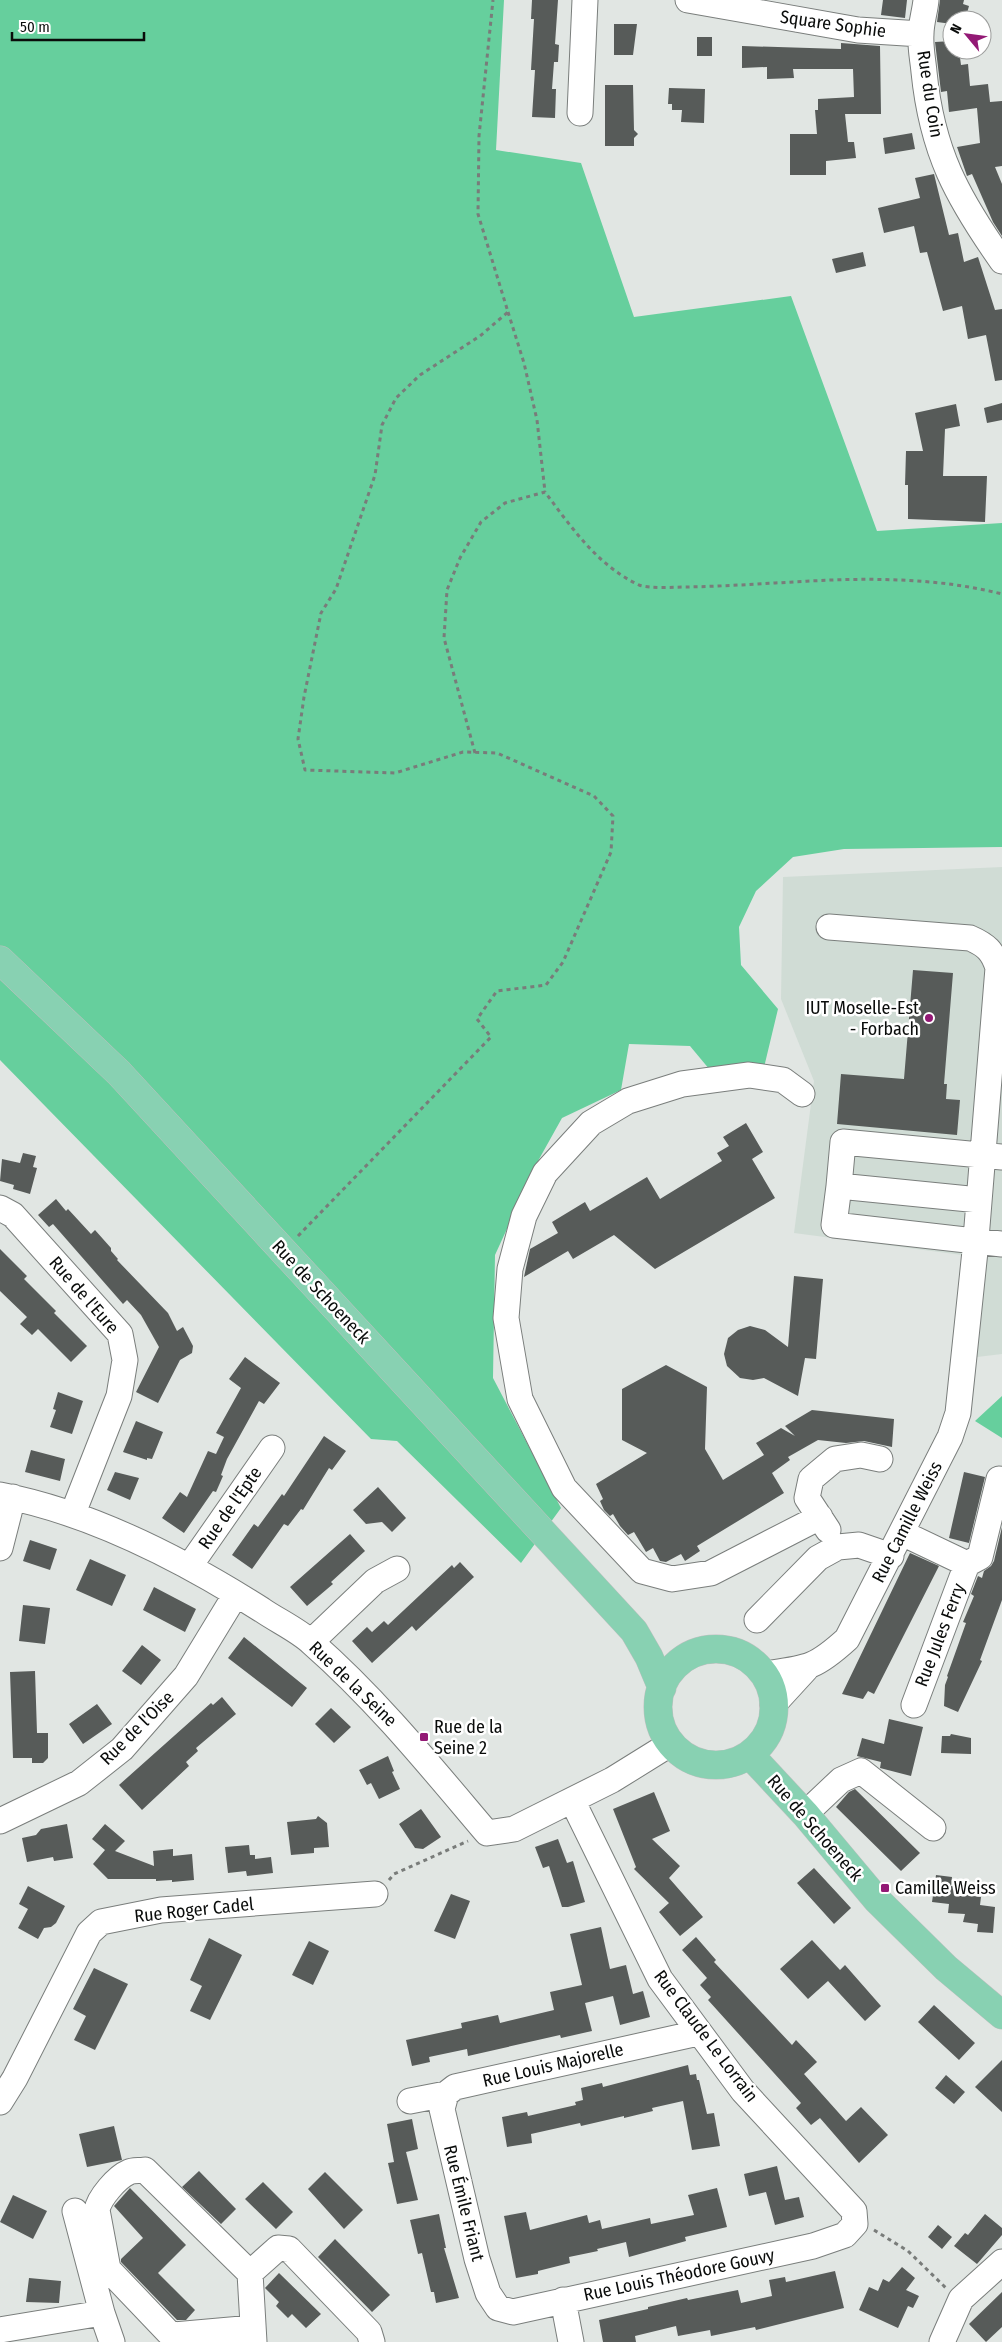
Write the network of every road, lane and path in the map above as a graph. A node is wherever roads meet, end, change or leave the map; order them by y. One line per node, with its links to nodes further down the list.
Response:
1 (493, 0): 8 (path)
2 (585, 0): 6 (street)
3 (688, 0): 5 (street, Square Sophie)
4 (926, 0): 5 (street, Rue du Coin)
5 (921, 34): 7 (street, Rue du Coin)
6 (580, 113)
7 (1002, 261)
8 (508, 312): 9 (path); 11 (path)
9 (545, 492): 10 (path); 11 (path)
10 (1002, 594)
11 (475, 753): 22 (path)
12 (829, 927): 13 (street)
13 (995, 944): 16 (street, Rue Camille Weiss)
14 (0, 960): 22 (main road, Rue de Schoeneck)
15 (802, 1094): 28 (street)
16 (993, 1156): 17 (street); 18 (street, Rue Camille Weiss)
17 (839, 1186): 18 (street); 20 (street)
18 (979, 1200): 20 (street, Rue Camille Weiss)
19 (0, 1208): 27 (street, Rue de l'Eure)
20 (976, 1241): 21 (street); 29 (street, Rue Camille Weiss)
21 (1002, 1244)
22 (281, 1249): 38 (main road, Rue de Schoeneck)
23 (272, 1448): 34 (street, Rue de l'Epte)
24 (880, 1459): 28 (street)
25 (999, 1479): 33 (street, Rue Jules Ferry)
26 (7, 1496): 27 (street, Rue de la Seine); 31 (street)
27 (73, 1513): 34 (street, Rue de la Seine)
28 (820, 1517): 30 (street)
29 (902, 1533): 32 (street, Rue Camille Weiss); 33 (street, Rue Jules Ferry)
30 (838, 1547): 32 (street); 37 (street)
31 (0, 1548)
32 (891, 1556): 41 (street, Rue Camille Weiss)
33 (967, 1564): 45 (street, Rue Jules Ferry)
34 (189, 1567): 36 (street, Rue de la Seine)
35 (397, 1569): 39 (street)
36 (236, 1594): 39 (street, Rue de la Seine); 49 (street, Rue de l'Oise)
37 (757, 1620)
38 (634, 1631): 40 (main road, Rue de Schoeneck); 43 (main road, Rue de Schoeneck)
39 (311, 1642): 52 (street, Rue de la Seine)
40 (691, 1654): 42 (main road); 43 (main road)
41 (806, 1669): 42 (street, Rue Camille Weiss); 44 (street, Rue Camille Weiss)
42 (764, 1674): 44 (main road)
43 (662, 1688): 46 (main road)
44 (773, 1705): 47 (main road)
45 (914, 1705)
46 (670, 1744): 47 (main road); 48 (street)
47 (750, 1755): 50 (main road, Rue de Schoeneck)
48 (572, 1800): 52 (street); 55 (street, Rue Claude Le Lorrain)
49 (1, 1814)
50 (805, 1814): 51 (street); 54 (main road, Rue de Schoeneck)
51 (933, 1828)
52 (486, 1833): 53 (path)
53 (375, 1894): 58 (street, Rue Roger Cadel)
54 (998, 2014)
55 (698, 2033): 56 (street, Rue Louis Majorelle); 60 (street, Rue Claude Le Lorrain)
56 (446, 2094): 57 (street, Rue Louis Majorelle); 65 (street, Rue Émile Friant)
57 (410, 2100)
58 (0, 2102)
59 (75, 2211): 66 (street)
60 (855, 2224): 63 (path); 64 (street, Rue Louis Théodore Gouvy)
61 (1002, 2262): 63 (street)
62 (250, 2273): 68 (street); 68 (street); 70 (street)
63 (960, 2299): 72 (street)
64 (563, 2300): 65 (street, Rue Louis Théodore Gouvy); 71 (street)
65 (498, 2308)
66 (102, 2313): 67 (street); 69 (street)
67 (0, 2330)
68 (254, 2335)
69 (112, 2342)
70 (372, 2342)
71 (571, 2342)
72 (942, 2342)

